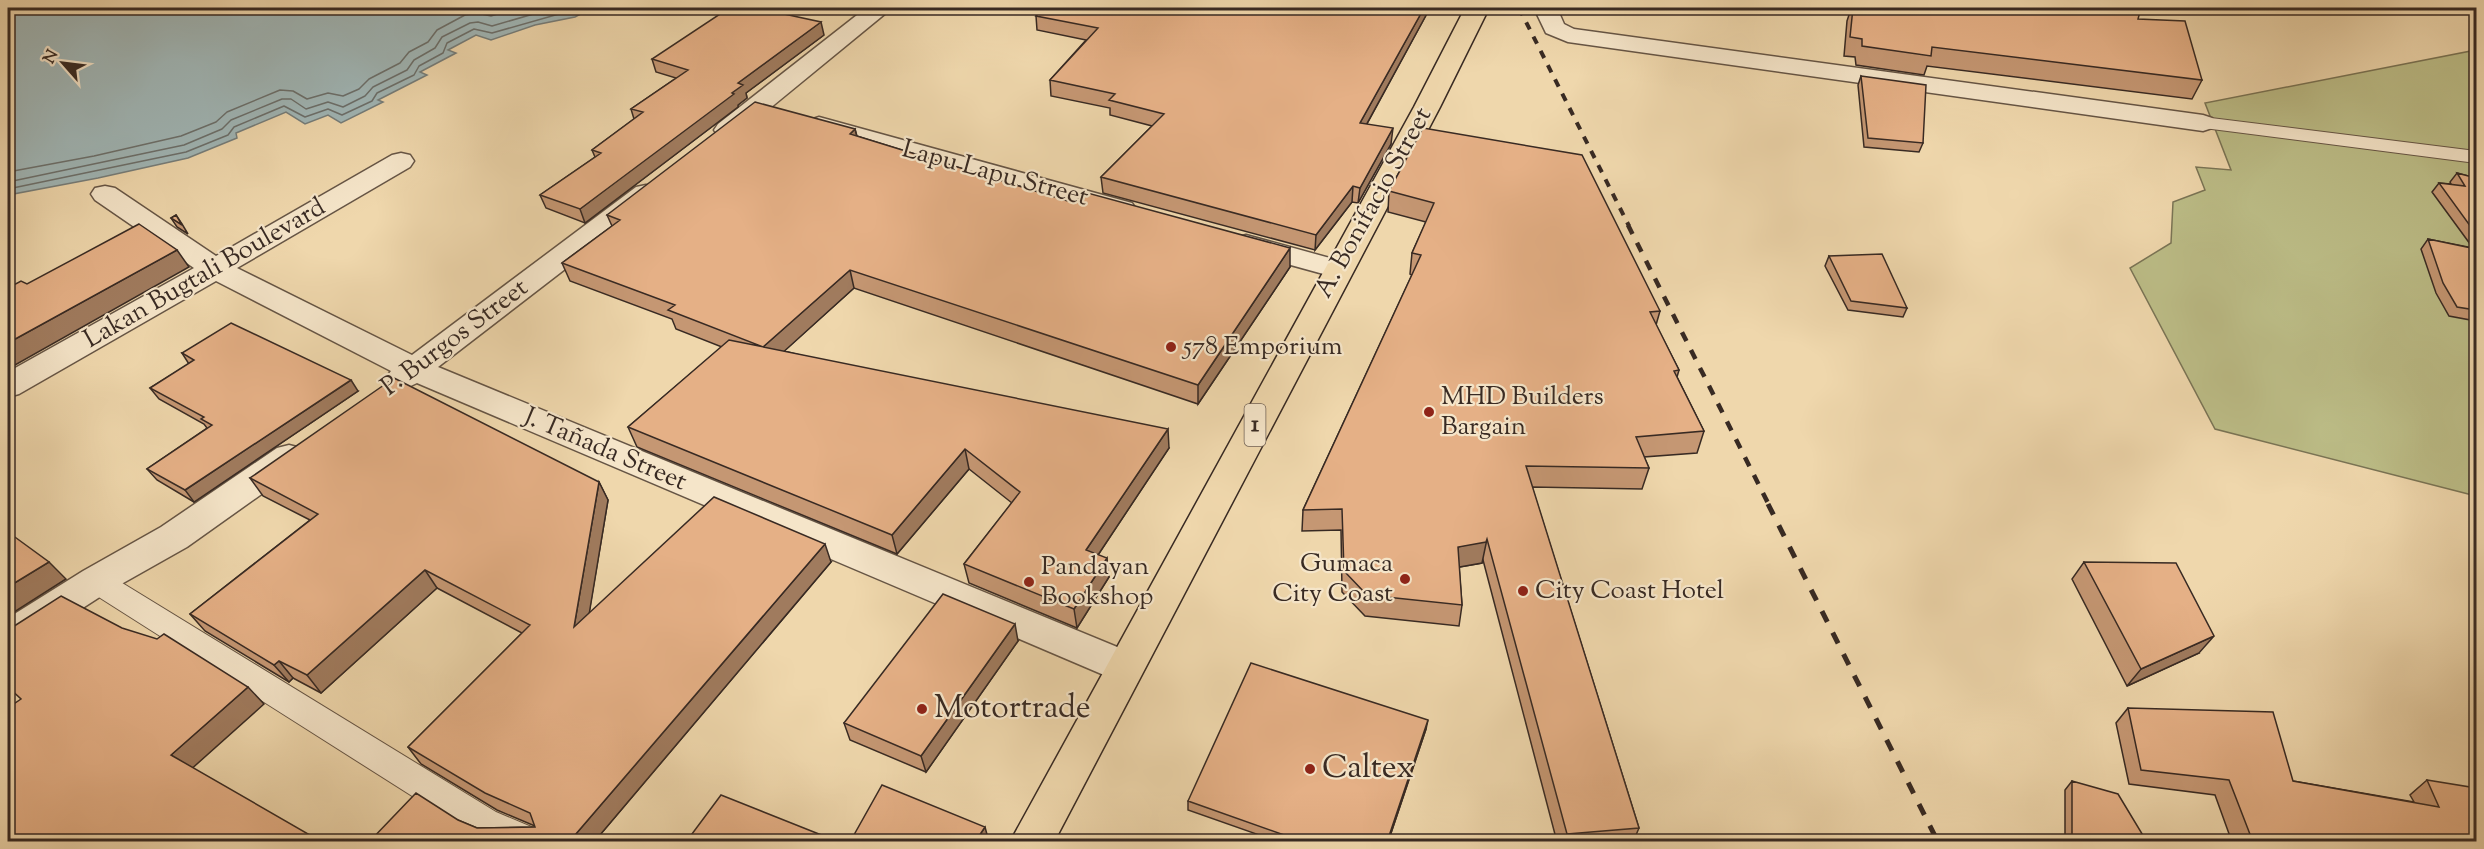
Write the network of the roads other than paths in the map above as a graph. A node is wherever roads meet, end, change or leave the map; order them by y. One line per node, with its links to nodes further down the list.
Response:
1 (880, 8): 4 (street)
2 (1477, 8): 14 (main road, A. Bonifacio Street / 1)
3 (1546, 8): 5 (street)
4 (756, 108): 6 (street); 11 (street, Lapu Lapu Street)
5 (2203, 123): 7 (lane)
6 (709, 144)
7 (2476, 157)
8 (401, 161): 13 (street, Lakan Bugtali Boulevard)
9 (671, 174): 15 (street, P. Burgos Street)
10 (105, 194): 13 (street, J. Tañada Street)
11 (1144, 215)
12 (1224, 237): 14 (street)
13 (215, 269): 15 (street, J. Tañada Street); 16 (street, Lakan Bugtali Boulevard)
14 (1338, 269): 21 (main road, A. Bonifacio Street / 1)
15 (415, 370): 17 (street, P. Burgos Street); 21 (street, J. Tañada Street)
16 (8, 386)
17 (377, 397)
18 (309, 444): 19 (street)
19 (96, 581): 20 (street); 22 (lane)
20 (8, 637)
21 (1125, 667): 23 (main road, A. Bonifacio Street / 1)
22 (530, 842)
23 (1031, 842)

